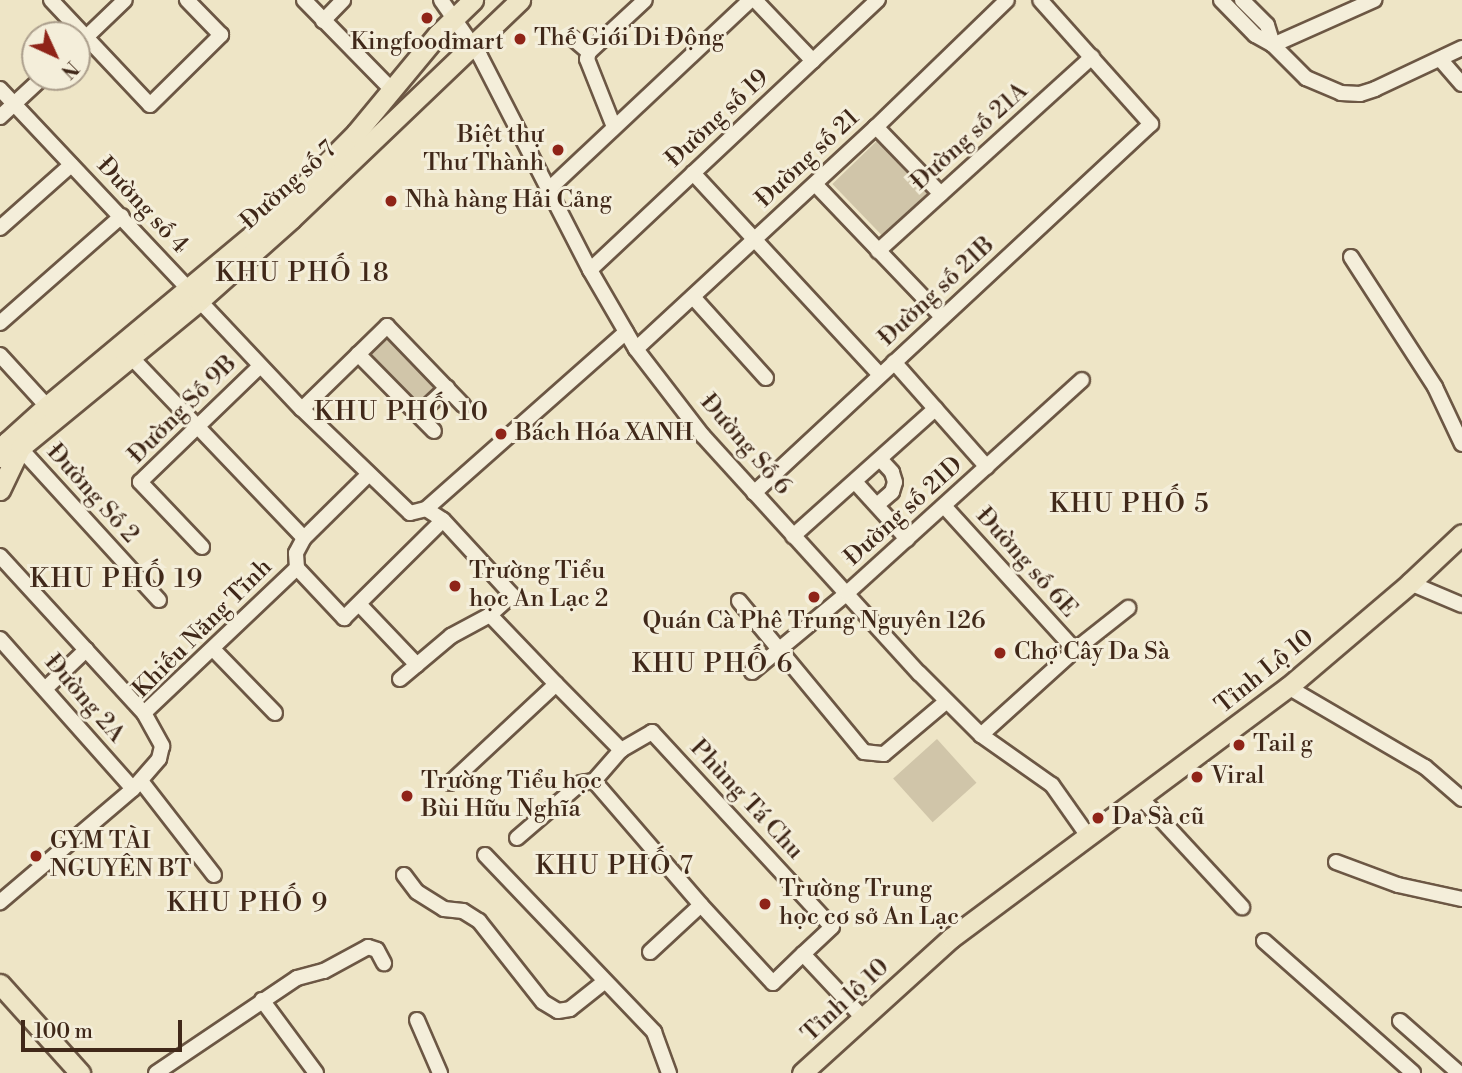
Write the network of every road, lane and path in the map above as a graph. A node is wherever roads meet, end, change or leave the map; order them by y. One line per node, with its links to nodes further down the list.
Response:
1 (51, 0): 19 (street)
2 (125, 0): 20 (street)
3 (187, 0): 25 (street)
4 (304, 0): 18 (street)
5 (343, 0): 18 (street)
6 (441, 0): 17 (street)
7 (473, 0): 17 (main road, Đường số 7)
8 (520, 0): 22 (main road, Đường số 7)
9 (645, 0): 26 (street)
10 (752, 0): 29 (street); 36 (street)
11 (1007, 0): 37 (street, Đường số 21)
12 (1040, 0): 27 (street)
13 (1221, 0): 23 (street)
14 (1242, 0): 23 (street)
15 (875, 1): 29 (street, Đường số 19)
16 (1371, 1): 23 (street)
17 (456, 16): 22 (street, Đường Số 6); 32 (main road, Đường số 7)
18 (323, 20): 32 (street)
19 (67, 21)
20 (91, 32)
21 (571, 37): 26 (street)
22 (473, 44): 41 (street, Đường Số 6); 49 (main road, Đường số 7)
23 (1273, 45): 28 (street)
24 (1462, 48): 28 (street)
25 (91, 49)
26 (589, 52): 36 (street)
27 (1092, 57): 42 (street, Đường số 21A); 51 (street, Đường số 21B)
28 (1440, 59): 30 (street)
29 (813, 61): 39 (street, Đường số 19)
30 (1462, 84)
31 (0, 89): 34 (street, Đường số 4)
32 (392, 90): 49 (main road, Đường số 7)
33 (28, 91): 34 (street)
34 (15, 104): 35 (street); 38 (street, Đường số 4)
35 (0, 117)
36 (614, 127): 41 (street)
37 (877, 127): 40 (street, Đường số 21); 42 (street)
38 (71, 165): 43 (street, Đường số 4); 44 (street)
39 (693, 173): 45 (street); 48 (street, Đường số 19)
40 (814, 184): 45 (street, Đường số 21); 46 (street)
41 (549, 188): 48 (street, Đường Số 6)
42 (941, 194): 46 (street, Đường số 21A)
43 (122, 216): 49 (street, Đường số 4); 52 (street)
44 (0, 228)
45 (754, 240): 50 (street, Đường số 21); 60 (street)
46 (878, 251): 51 (street)
47 (1351, 257): 71 (street)
48 (590, 270): 53 (street, Đường Số 6)
49 (193, 295): 57 (main road, Đường số 7); 59 (street, Đường số 4); 67 (main road, Đường số 7)
50 (693, 298): 54 (street, Đường số 21); 61 (street)
51 (942, 317): 58 (street, Đường số 21B)
52 (0, 323)
53 (626, 332): 54 (street, Đường Số 6); 82 (street)
54 (636, 349): 79 (street, Đường Số 6)
55 (358, 354): 63 (street); 65 (street); 68 (street)
56 (0, 355): 67 (street, Đường Số 2)
57 (131, 357): 67 (main road, Đường số 7); 69 (street)
58 (894, 362): 60 (street, Đường số 21B); 66 (street)
59 (260, 366): 65 (street, Đường số 4); 69 (street, Đường Số 9B)
60 (880, 375): 79 (street, Đường số 21B)
61 (766, 377)
62 (1082, 380): 75 (street, Đường số 21D)
63 (447, 388): 64 (street); 68 (street)
64 (463, 405)
65 (302, 409): 76 (street, Đường số 4)
66 (935, 410): 74 (street); 75 (street)
67 (52, 411): 72 (main road, Đường số 7); 73 (main road, Đường số 7)
68 (418, 415): 70 (street)
69 (197, 424): 86 (street); 88 (street, Đường Số 9B)
70 (435, 430)
71 (1462, 444)
72 (20, 449): 78 (main road, Đường số 7); 93 (street, Đường Số 2)
73 (0, 457)
74 (881, 460): 77 (street); 80 (street)
75 (987, 467): 81 (street, Đường số 21D)
76 (369, 474): 82 (street); 86 (street)
77 (856, 483): 80 (street); 85 (street)
78 (0, 490)
79 (754, 493): 85 (street, Đường Số 6)
80 (877, 505): 87 (street)
81 (944, 506): 87 (street, Đường số 21D); 103 (street, Đường số 6E)
82 (426, 509): 83 (street)
83 (443, 520): 95 (street); 98 (street)
84 (1462, 534): 91 (main road, Tỉnh Lộ 10)
85 (793, 536): 92 (street, Đường Số 6)
86 (304, 538): 90 (street, Khiếu Năng Tĩnh)
87 (906, 539): 92 (street, Đường số 21D)
88 (202, 547)
89 (0, 556): 102 (street)
90 (297, 568): 95 (street); 100 (street, Khiếu Năng Tĩnh)
91 (1410, 583): 96 (street); 108 (main road, Tỉnh Lộ 10)
92 (847, 593): 101 (street, Đường số 21D); 110 (street, Đường Số 6)
93 (159, 600)
94 (739, 601): 101 (street)
95 (359, 604): 104 (street)
96 (1462, 604)
97 (1128, 608): 103 (street)
98 (490, 615): 104 (street); 107 (street)
99 (0, 639): 109 (street, Đường 2A)
100 (213, 649): 111 (street, Khiếu Năng Tĩnh); 112 (street)
101 (780, 649): 105 (street, Đường số 21D); 110 (street)
102 (86, 650): 109 (street); 111 (street)
103 (1075, 650): 113 (street)
104 (417, 665): 106 (street)
105 (752, 672)
106 (400, 679)
107 (556, 684): 114 (street); 116 (street)
108 (1288, 687): 118 (main road, Tỉnh Lộ 10); 119 (street)
109 (45, 688): 117 (street, Đường 2A)
110 (947, 701): 113 (street, Đường Số 6)
111 (144, 713): 117 (street, Khiếu Năng Tĩnh)
112 (275, 713)
113 (981, 735): 120 (street, Đường Số 6)
114 (621, 750): 115 (street, Phùng Tá Chu); 132 (street, Phùng Tá Chu)
115 (594, 781): 121 (street); 128 (street, Phùng Tá Chu)
116 (450, 783)
117 (137, 785): 124 (street, Đường 2A); 127 (street, Khiếu Năng Tĩnh)
118 (1141, 798): 120 (main road, Tỉnh Lộ 10); 129 (street)
119 (1462, 799)
120 (1088, 836): 137 (main road, Tỉnh lộ 10)
121 (517, 838)
122 (485, 855): 134 (street)
123 (1336, 862): 126 (street)
124 (214, 875)
125 (404, 875): 134 (street)
126 (1462, 899)
127 (0, 902)
128 (702, 905): 131 (street); 132 (street, Phùng Tá Chu)
129 (1242, 907)
130 (1264, 941): 146 (street)
131 (650, 951)
132 (803, 954): 137 (street)
133 (384, 963): 136 (street)
134 (604, 982): 144 (street)
135 (0, 984): 140 (main road)
136 (261, 1000): 141 (street); 142 (street)
137 (863, 1018): 145 (main road, Tỉnh lộ 10)
138 (417, 1020): 143 (street)
139 (1400, 1021): 147 (street)
140 (80, 1073)
141 (156, 1073)
142 (316, 1073)
143 (440, 1073)
144 (669, 1073)
145 (802, 1073)
146 (1413, 1073)
147 (1459, 1073)

